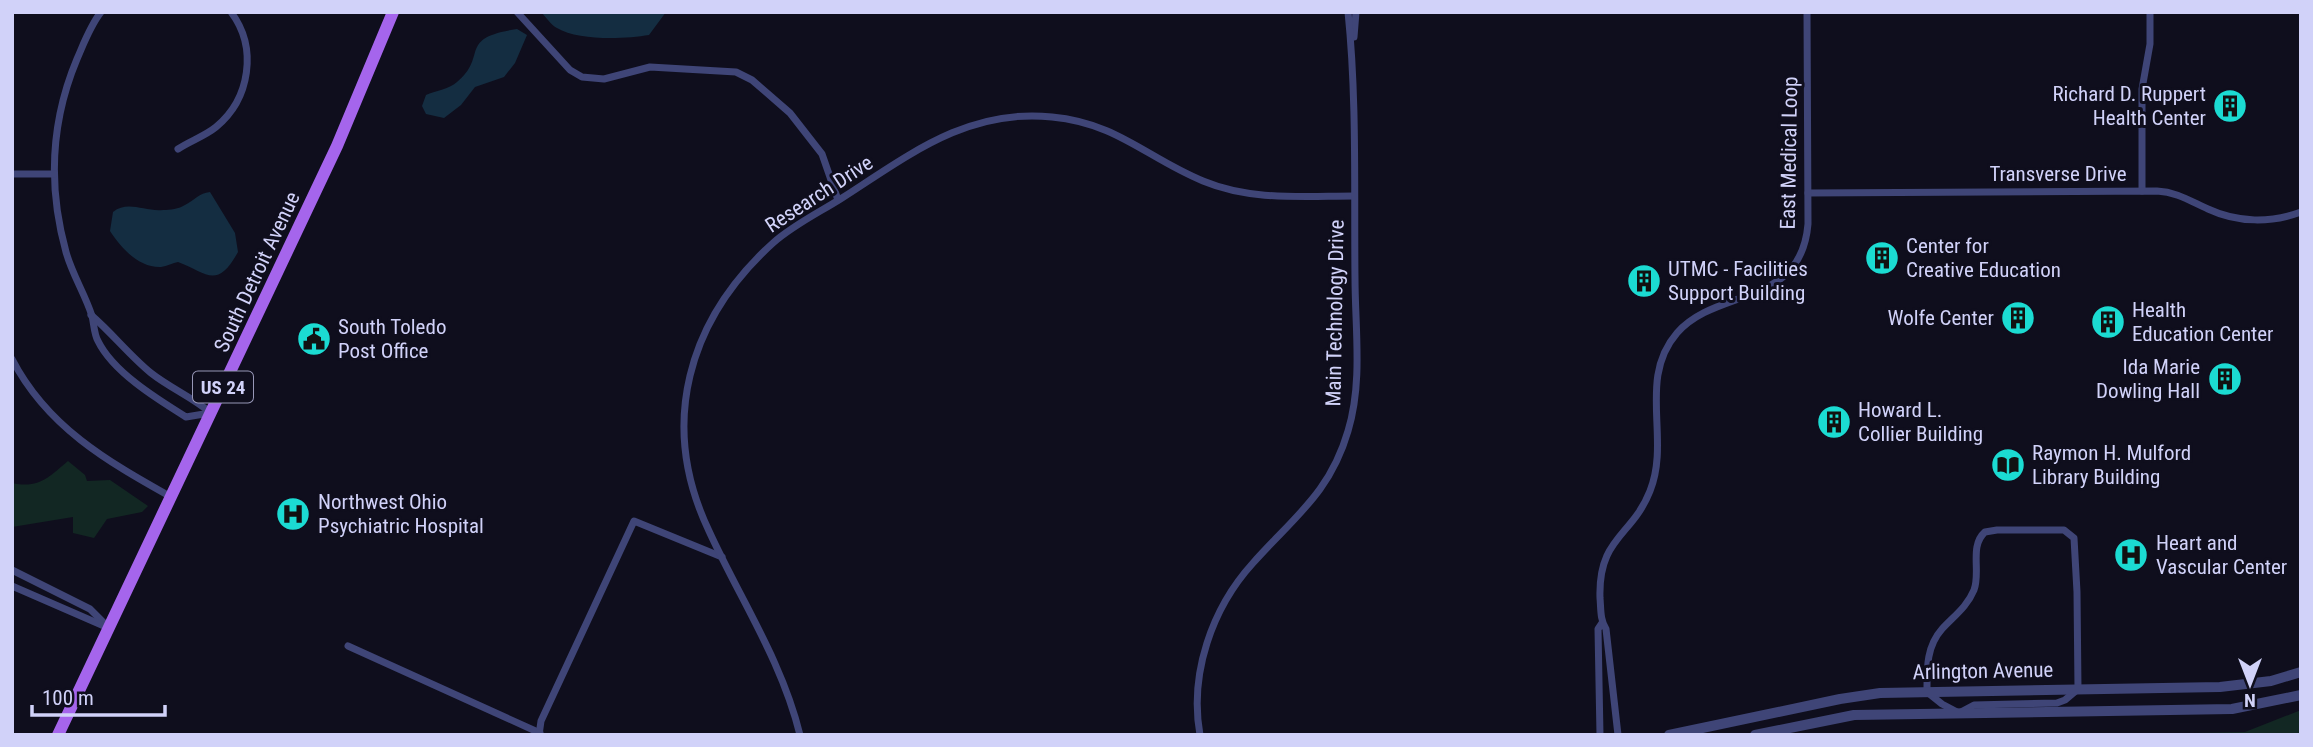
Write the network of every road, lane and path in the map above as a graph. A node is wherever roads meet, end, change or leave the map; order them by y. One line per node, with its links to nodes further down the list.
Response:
1 (102, 12): 12 (street)
2 (231, 12): 10 (street)
3 (393, 12): 20 (main road, South Detroit Avenue / US 24)
4 (517, 12): 16 (street)
5 (1348, 12): 9 (street)
6 (1356, 12): 9 (street)
7 (1807, 12): 14 (street, East Medical Loop)
8 (2150, 12): 13 (street)
9 (1352, 55): 15 (street, Main Technology Drive)
10 (178, 149)
11 (12, 174): 12 (street)
12 (54, 174): 18 (street)
13 (2142, 191): 14 (street, Transverse Drive); 17 (street, Transverse Drive)
14 (1808, 193): 25 (street, East Medical Loop)
15 (1354, 196): 16 (street, Research Drive); 36 (street, Main Technology Drive)
16 (838, 200): 22 (street, Research Drive)
17 (2301, 212)
18 (91, 315): 20 (street); 20 (street)
19 (12, 359): 21 (street)
20 (211, 413): 21 (main road, South Detroit Avenue / US 24)
21 (171, 497): 26 (main road, South Detroit Avenue / US 24)
22 (722, 557): 33 (street); 35 (street, Research Drive)
23 (12, 570): 26 (street)
24 (12, 586): 26 (street)
25 (1602, 622): 37 (street, East Medical Loop); 38 (street, East Medical Loop)
26 (108, 627): 34 (main road, South Detroit Avenue / US 24)
27 (348, 646): 33 (street)
28 (2301, 672): 29 (street, Arlington Avenue)
29 (2077, 689): 30 (street, Arlington Avenue); 30 (street); 32 (street)
30 (1927, 692): 32 (street); 39 (street, Arlington Avenue)
31 (2301, 695): 32 (street, Arlington Avenue)
32 (1959, 713): 40 (street, Arlington Avenue)
33 (540, 734)
34 (58, 735)
35 (800, 735)
36 (1200, 735)
37 (1600, 735)
38 (1618, 735)
39 (1669, 735)
40 (1755, 735)

